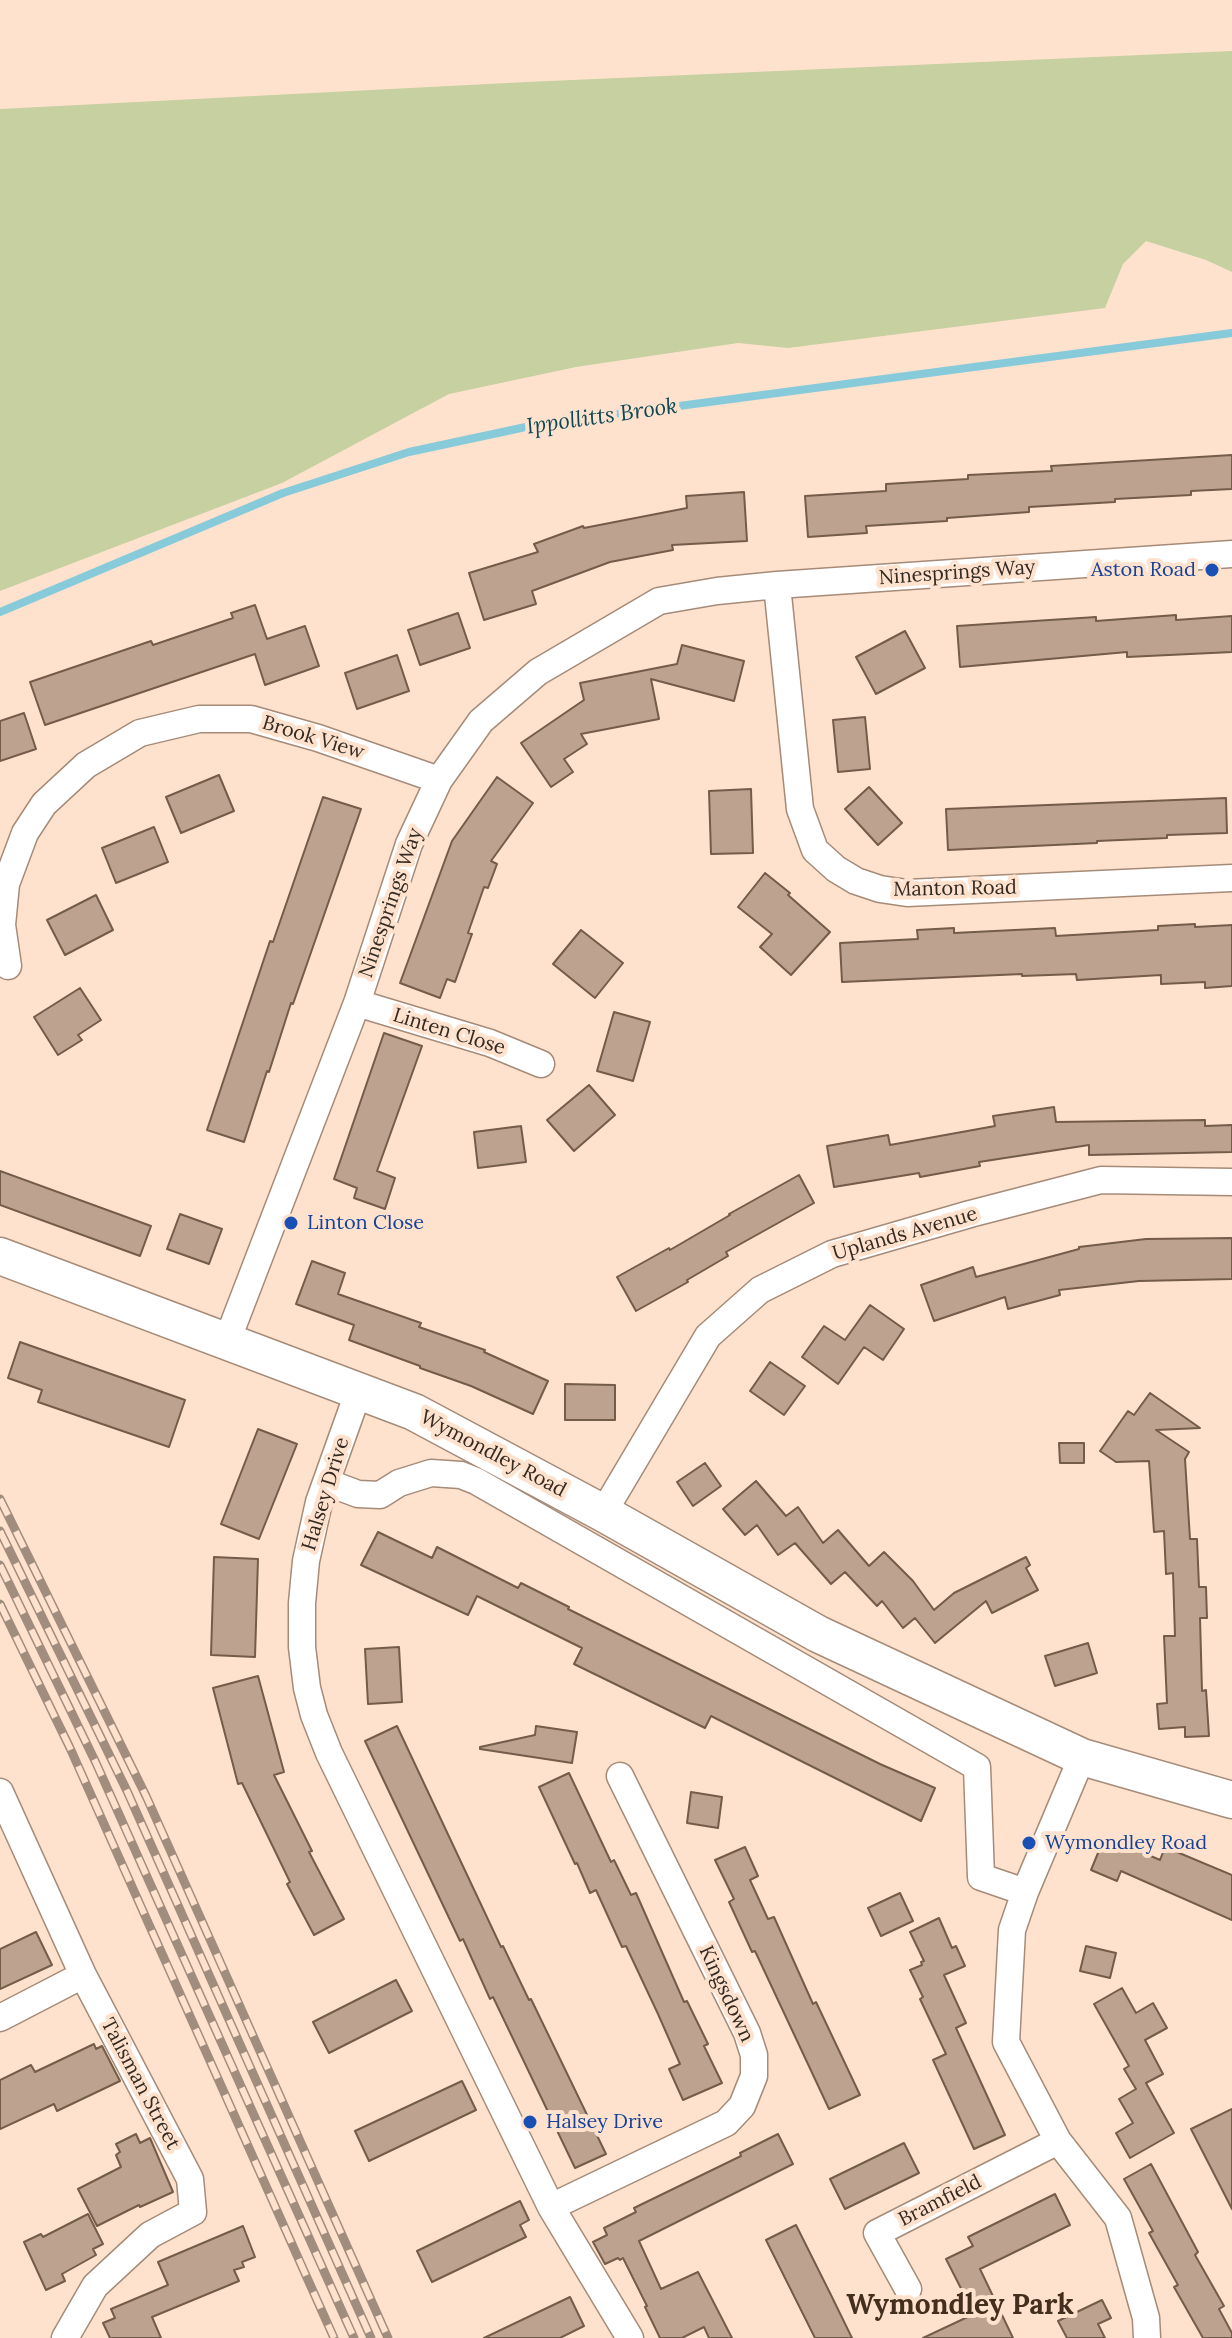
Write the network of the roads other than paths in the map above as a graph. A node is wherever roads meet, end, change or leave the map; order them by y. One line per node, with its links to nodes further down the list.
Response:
1 (1232, 554): 2 (street, Ninesprings Way)
2 (777, 585): 3 (street, Ninesprings Way); 4 (street, Manton Road)
3 (439, 780): 5 (street, Brook View); 6 (street, Ninesprings Way)
4 (1232, 878)
5 (8, 966)
6 (357, 1003): 7 (street, Linten Close); 10 (street, Ninesprings Way)
7 (541, 1064)
8 (1232, 1182): 13 (street, Uplands Avenue)
9 (0, 1256): 10 (street, Wymondley Road)
10 (227, 1341): 11 (street, Wymondley Road)
11 (359, 1390): 12 (street, Halsey Drive); 13 (street, Wymondley Road)
12 (326, 1482): 18 (street, Wymondley Road); 22 (street, Halsey Drive)
13 (603, 1513): 14 (street, Wymondley Road)
14 (1082, 1757): 17 (street, Wymondley Road); 18 (street)
15 (620, 1776): 22 (street, Kingsdown)
16 (0, 1792): 19 (street, Talisman Street)
17 (1232, 1800)
18 (1025, 1892): 21 (street)
19 (83, 1975): 20 (street); 24 (street, Talisman Street)
20 (0, 2018)
21 (1058, 2141): 23 (street, Bramfield); 26 (street)
22 (551, 2207): 25 (street, Halsey Drive)
23 (908, 2289)
24 (65, 2338)
25 (630, 2338)
26 (1147, 2338)

